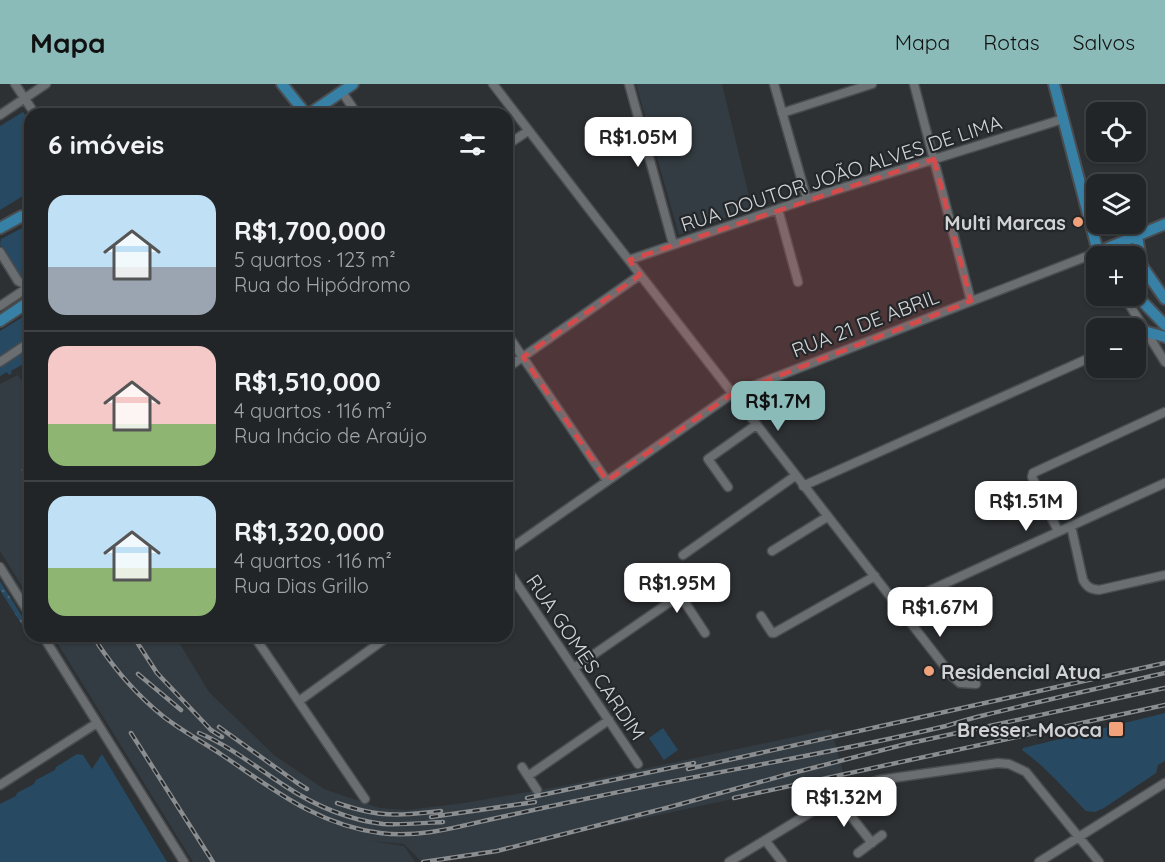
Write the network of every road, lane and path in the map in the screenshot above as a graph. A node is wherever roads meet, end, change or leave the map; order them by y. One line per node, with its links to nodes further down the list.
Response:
1 (15, 84): 12 (street)
2 (46, 84): 12 (street)
3 (282, 84): 14 (main road)
4 (353, 84): 11 (main road)
5 (493, 84): 17 (street)
6 (629, 84): 31 (street)
7 (774, 84): 19 (street)
8 (872, 84): 19 (street)
9 (914, 84): 24 (street)
10 (1054, 84): 21 (main road)
11 (342, 92): 15 (main road); 16 (street)
12 (25, 99): 13 (street); 20 (street)
13 (31, 108)
14 (302, 108)
15 (317, 108)
16 (353, 108)
17 (511, 108)
18 (513, 111): 22 (street)
19 (782, 113): 25 (street)
20 (0, 115)
21 (1063, 119): 24 (street, RUA DOUTOR JOÃO ALVES DE LIMA); 32 (main road)
22 (528, 131): 23 (street); 37 (street)
23 (513, 141)
24 (934, 159): 25 (street, RUA DOUTOR JOÃO ALVES DE LIMA); 44 (street)
25 (807, 199): 26 (street, RUA DOUTOR JOÃO ALVES DE LIMA)
26 (778, 209): 31 (street, RUA DOUTOR JOÃO ALVES DE LIMA); 40 (street)
27 (24, 216): 29 (main road)
28 (1165, 224): 30 (main road, RUA 21 DE ABRIL)
29 (0, 228)
30 (1137, 236): 33 (main road, RUA 21 DE ABRIL); 34 (main road)
31 (674, 244): 37 (street, RUA DOUTOR JOÃO ALVES DE LIMA)
32 (1098, 246)
33 (1116, 246)
34 (1138, 246)
35 (0, 252): 41 (street)
36 (1086, 259): 44 (street, RUA 21 DE ABRIL)
37 (629, 260): 38 (street)
38 (640, 274): 55 (street); 60 (street)
39 (1146, 274): 43 (main road)
40 (798, 282)
41 (24, 284)
42 (24, 290): 47 (street)
43 (1165, 299)
44 (971, 301): 60 (street, RUA 21 DE ABRIL)
45 (24, 305): 49 (main road)
46 (1146, 305): 50 (main road)
47 (0, 306)
48 (1131, 306): 51 (street)
49 (0, 321)
50 (1165, 325)
51 (1148, 332): 52 (main road); 58 (street)
52 (1165, 337)
53 (513, 343): 55 (street)
54 (24, 346): 57 (street)
55 (523, 357): 59 (street); 64 (street)
56 (1086, 359): 66 (street)
57 (1, 361)
58 (1165, 362)
59 (513, 364)
60 (732, 394): 62 (street); 64 (street, RUA 21 DE ABRIL)
61 (1165, 412): 70 (street)
62 (756, 424): 63 (street); 67 (street)
63 (795, 476): 66 (street); 73 (street)
64 (607, 481): 71 (street, RUA 21 DE ABRIL)
65 (1165, 483): 69 (street)
66 (803, 486): 68 (street)
67 (728, 487)
68 (827, 516): 72 (street); 76 (street)
69 (1071, 526): 70 (street); 75 (street)
70 (1058, 531): 81 (street)
71 (513, 547)
72 (772, 551)
73 (683, 555)
74 (0, 567): 80 (street)
75 (1165, 575)
76 (875, 576): 81 (street); 82 (street)
77 (513, 577): 87 (street, RUA GOMES CARDIM)
78 (671, 581): 79 (street)
79 (680, 595): 83 (street); 87 (street)
80 (24, 605)
81 (898, 605): 88 (street)
82 (761, 616)
83 (705, 633)
84 (47, 642): 91 (street)
85 (258, 642): 89 (street)
86 (381, 642): 89 (street)
87 (574, 668): 90 (street, RUA GOMES CARDIM)
88 (976, 684)
89 (299, 701): 99 (street)
90 (609, 720): 92 (street, RUA GOMES CARDIM); 94 (street)
91 (97, 723): 96 (street); 105 (street)
92 (638, 764)
93 (522, 767): 94 (street)
94 (528, 777): 97 (street)
95 (1165, 783): 101 (street)
96 (0, 785)
97 (537, 790)
98 (836, 797): 101 (street); 102 (street); 103 (street)
99 (365, 798)
100 (882, 835): 103 (street)
101 (1079, 837): 108 (street); 109 (street)
102 (765, 840): 106 (street); 107 (street)
103 (872, 843): 104 (street)
104 (858, 853)
105 (184, 862)
106 (729, 862)
107 (782, 862)
108 (1039, 862)
109 (1099, 862)

